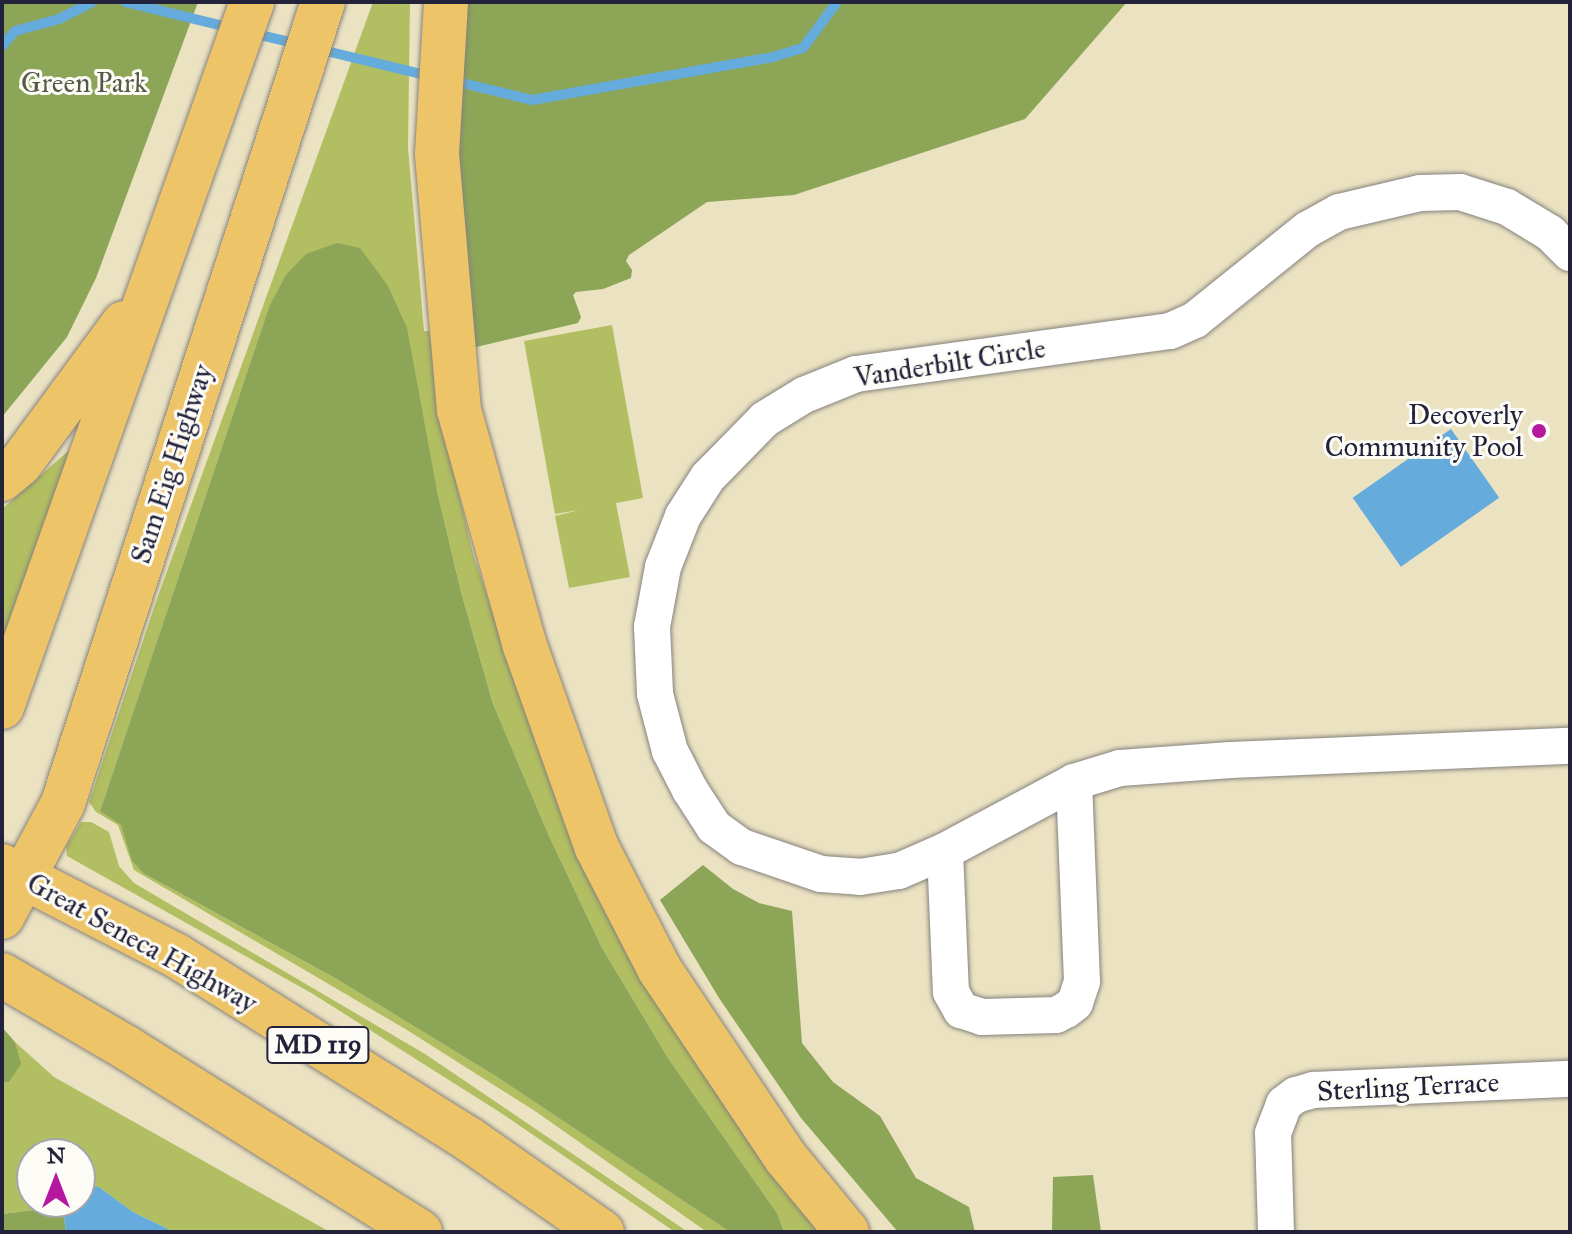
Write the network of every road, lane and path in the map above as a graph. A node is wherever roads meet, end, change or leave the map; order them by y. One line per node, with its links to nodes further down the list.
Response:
1 (252, 2): 5 (main road)
2 (446, 2): 17 (main road)
3 (312, 32): 11 (main road, Sam Eig Highway)
4 (1570, 253): 10 (street, Vanderbilt Circle)
5 (157, 275): 6 (main road); 7 (main road)
6 (2, 479)
7 (2, 707)
8 (1570, 746): 9 (street, Vanderbilt Circle)
9 (1074, 782): 10 (street, Vanderbilt Circle); 10 (street)
10 (945, 851)
11 (13, 872): 12 (main road, Sam Eig Highway); 16 (main road, Great Seneca Highway / MD 119)
12 (2, 917)
13 (2, 975): 15 (main road)
14 (1570, 1079): 18 (street, Sterling Terrace)
15 (420, 1232)
16 (602, 1232)
17 (847, 1232)
18 (1276, 1232)

